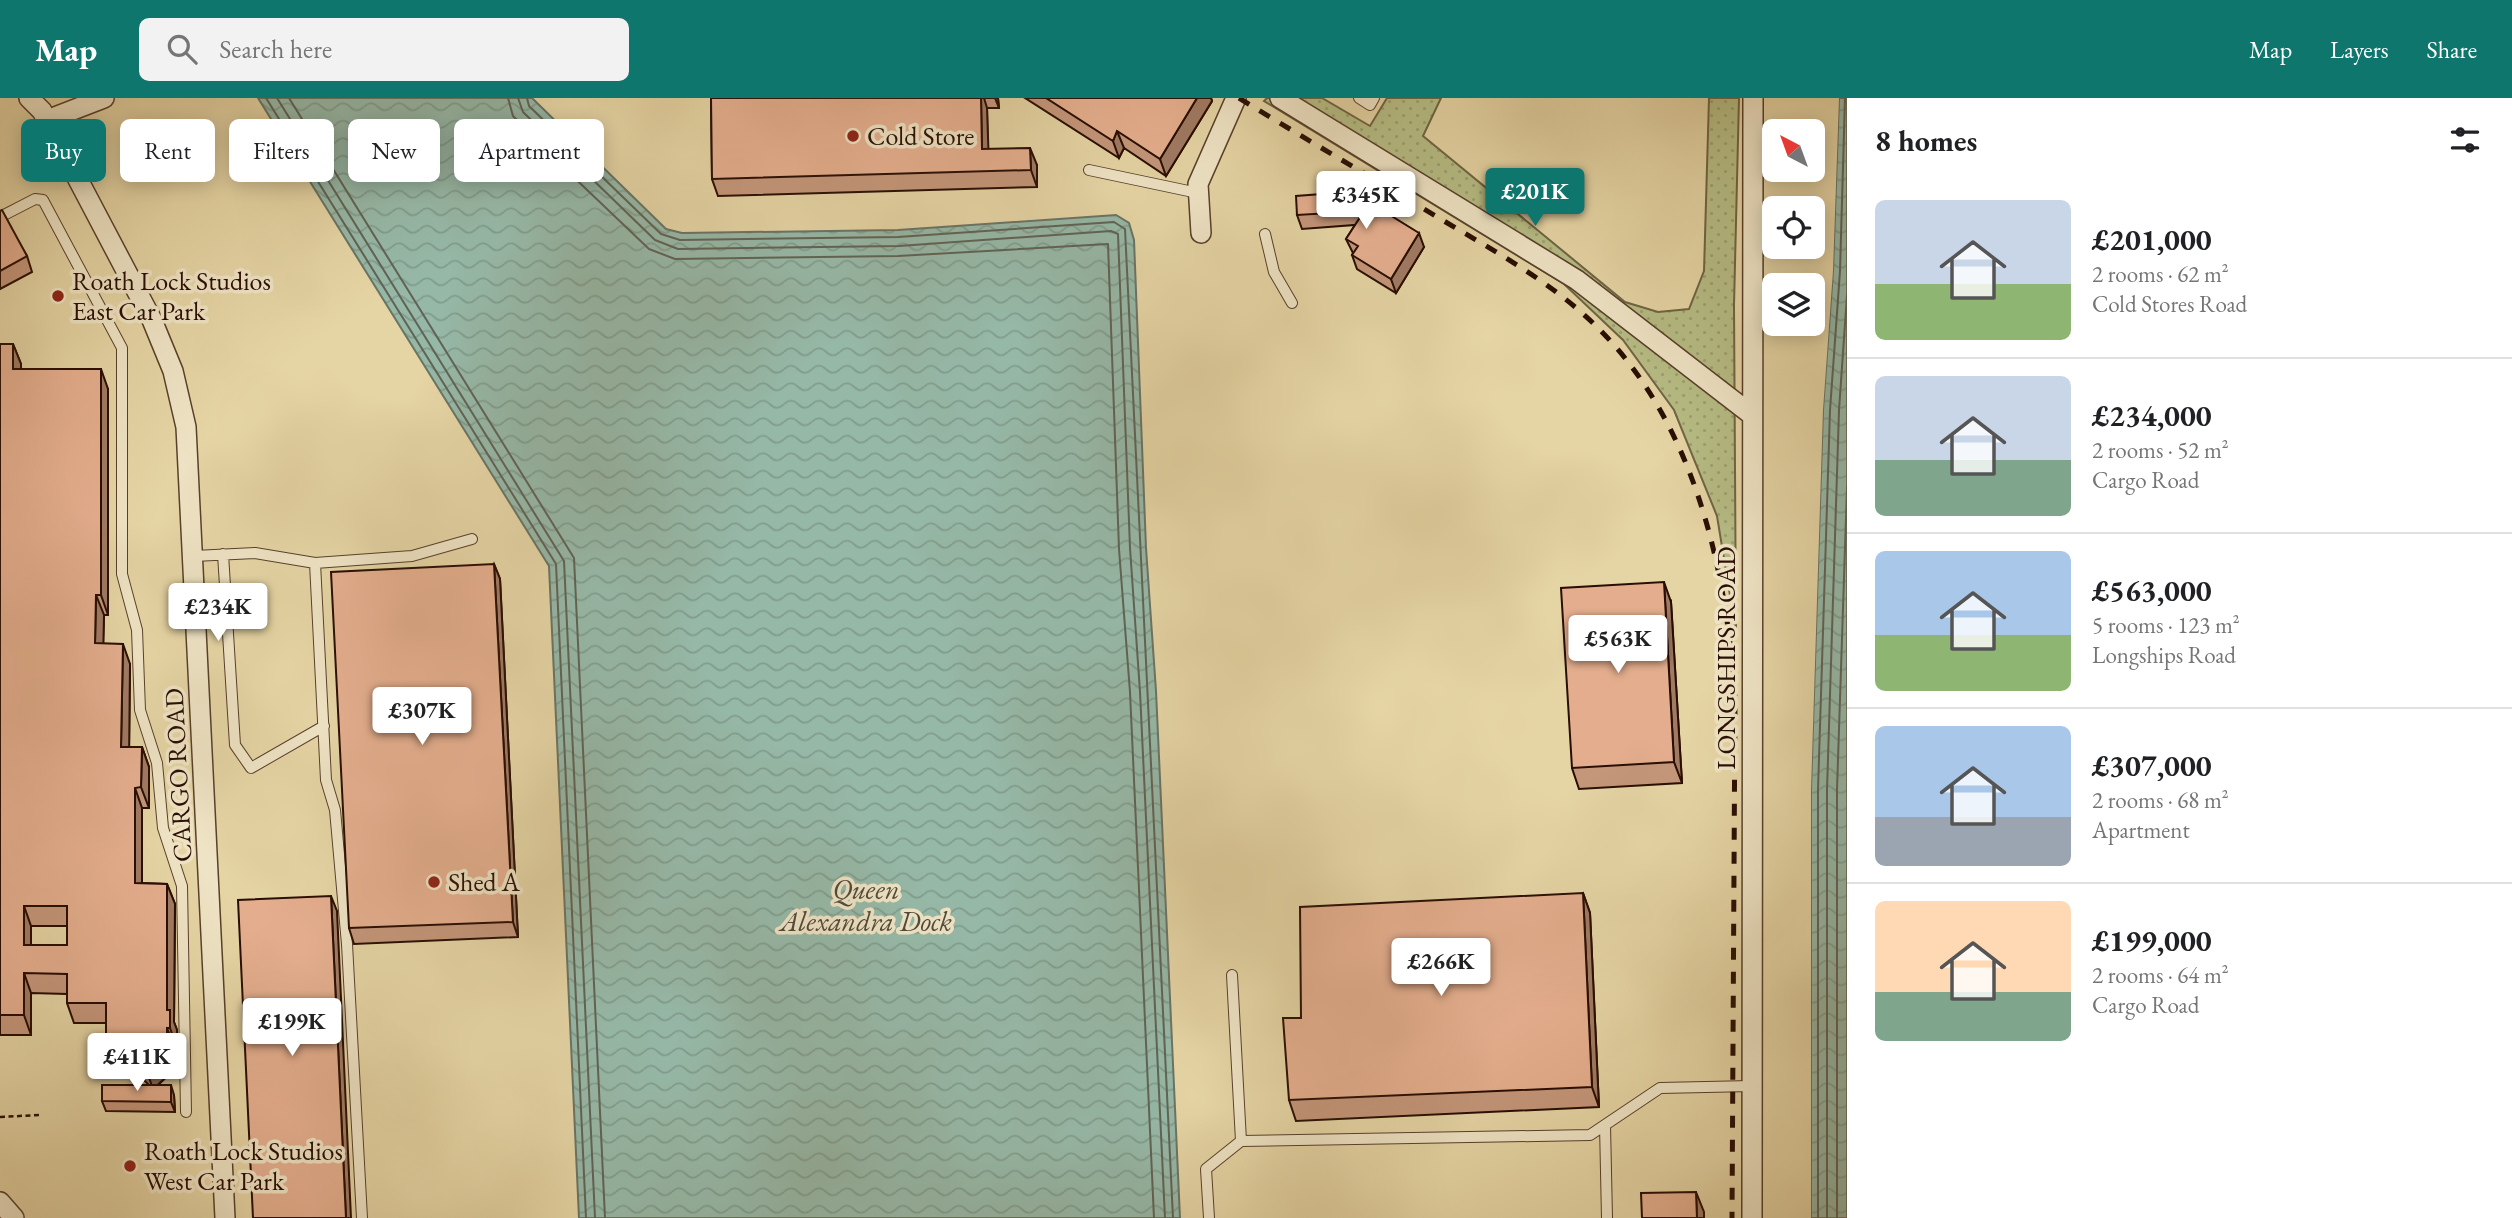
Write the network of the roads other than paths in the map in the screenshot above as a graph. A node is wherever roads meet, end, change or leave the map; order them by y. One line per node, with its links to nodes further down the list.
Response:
1 (104, 98): 7 (street)
2 (1236, 98): 9 (street)
3 (1280, 98): 14 (street)
4 (1359, 98): 5 (lane)
5 (1374, 98)
6 (1753, 98): 14 (street, LONGSHIPS ROAD)
7 (40, 107): 17 (street, CARGO ROAD)
8 (1090, 170): 9 (lane)
9 (1198, 193): 11 (street)
10 (0, 217): 22 (lane)
11 (1201, 233)
12 (1265, 234): 13 (lane)
13 (1292, 303)
14 (1752, 415): 21 (street, LONGSHIPS ROAD)
15 (472, 539): 18 (lane)
16 (223, 554): 17 (lane); 18 (lane); 19 (lane)
17 (194, 556): 27 (street, CARGO ROAD)
18 (315, 563): 19 (lane)
19 (324, 726): 28 (lane)
20 (1231, 975): 24 (lane)
21 (1752, 1086): 23 (lane); 31 (street, LONGSHIPS ROAD)
22 (186, 1112)
23 (1605, 1125): 24 (lane); 30 (lane)
24 (1241, 1141): 29 (lane)
25 (0, 1202): 26 (street)
26 (13, 1218)
27 (225, 1218)
28 (362, 1218)
29 (1209, 1218)
30 (1607, 1218)
31 (1752, 1218)

